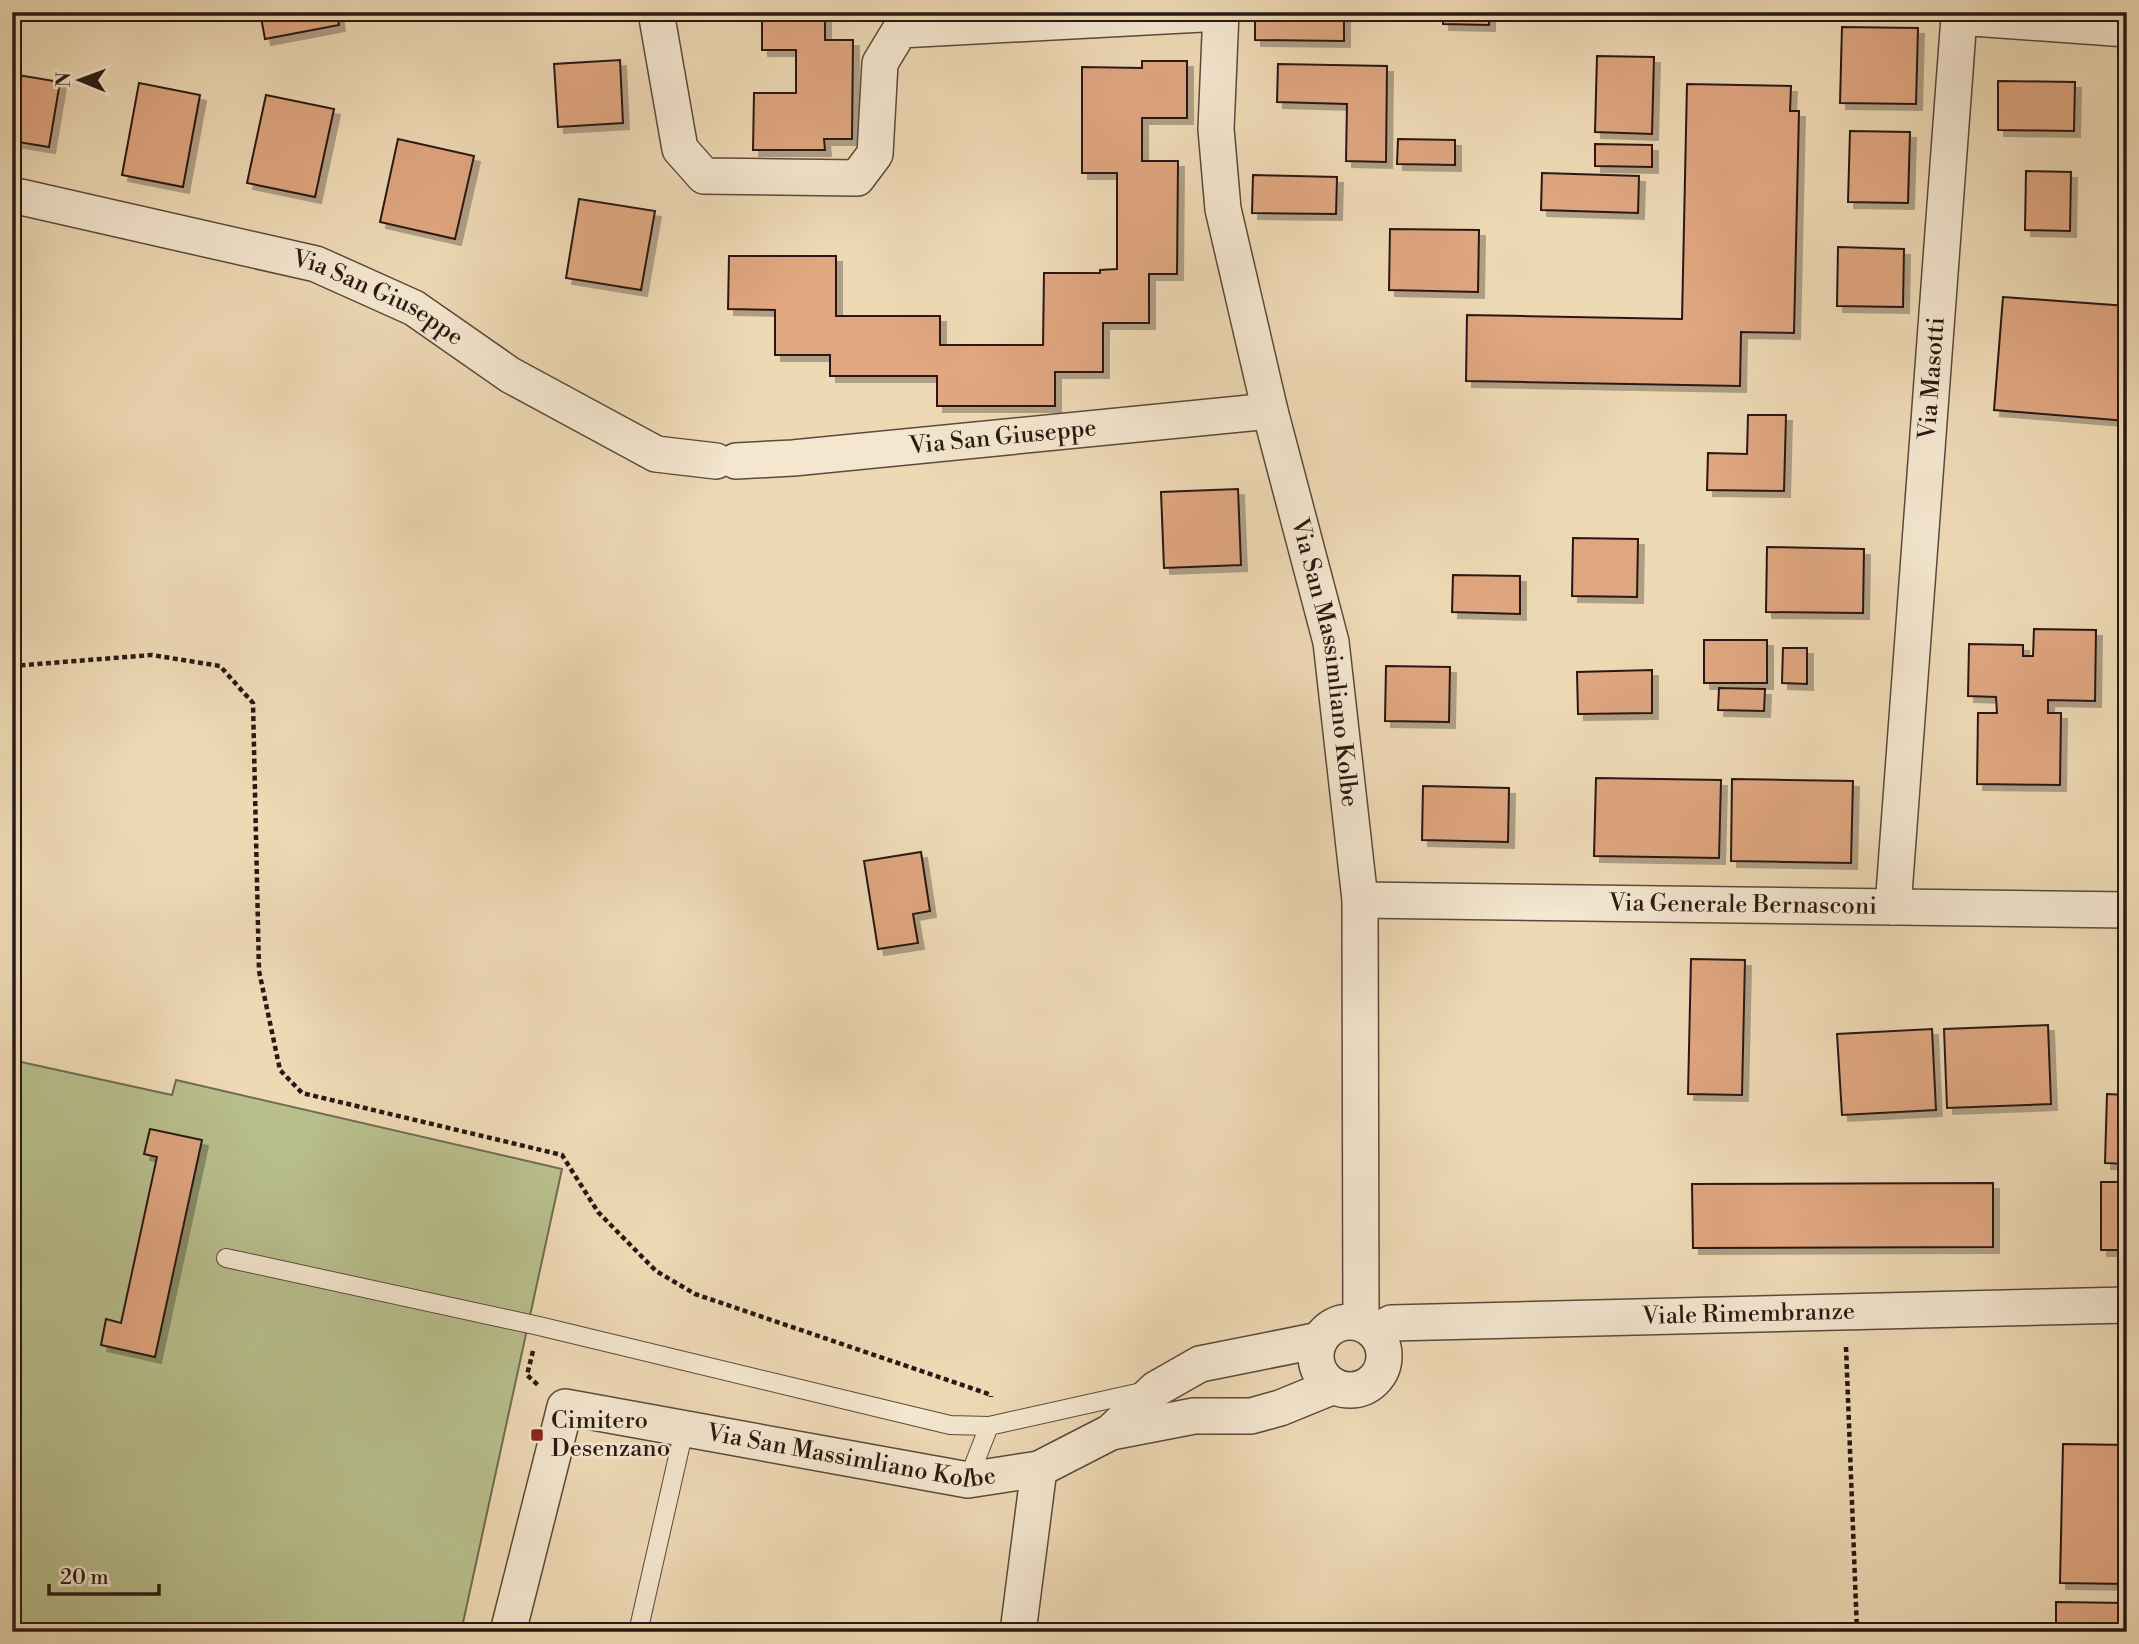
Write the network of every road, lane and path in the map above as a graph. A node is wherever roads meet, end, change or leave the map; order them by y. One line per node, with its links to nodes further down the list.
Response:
1 (656, 12): 3 (street)
2 (1221, 13): 3 (street); 6 (street, Via San Massimliano Kolbe)
3 (900, 21)
4 (2127, 29): 9 (street, Via Masotti)
5 (12, 195): 6 (street, Via San Giuseppe)
6 (1270, 411): 8 (street, Via San Massimliano Kolbe)
7 (12, 666): 20 (path)
8 (1360, 900): 9 (street, Via Generale Bernasconi); 14 (street, Via San Massimliano Kolbe)
9 (1892, 907): 10 (street, Via Generale Bernasconi)
10 (2127, 910)
11 (226, 1258): 20 (lane)
12 (2127, 1305): 13 (street, Viale Rimembranze)
13 (1844, 1312): 14 (street, Viale Rimembranze); 28 (path)
14 (1368, 1327): 15 (street); 18 (street)
15 (1320, 1340): 18 (street); 19 (street, Via San Massimliano Kolbe)
16 (535, 1343): 17 (path)
17 (527, 1376)
18 (1334, 1386): 22 (street, Via San Massimliano Kolbe)
19 (1156, 1389): 20 (lane); 22 (street, Via San Massimliano Kolbe)
20 (989, 1426): 24 (lane)
21 (684, 1430): 24 (street, Via San Massimliano Kolbe); 25 (street, Via San Massimliano Kolbe); 26 (lane)
22 (1111, 1432): 23 (street, Via San Massimliano Kolbe)
23 (1039, 1469): 24 (street, Via San Massimliano Kolbe); 27 (street)
24 (968, 1480)
25 (508, 1632)
26 (638, 1632)
27 (1018, 1632)
28 (1857, 1632)

